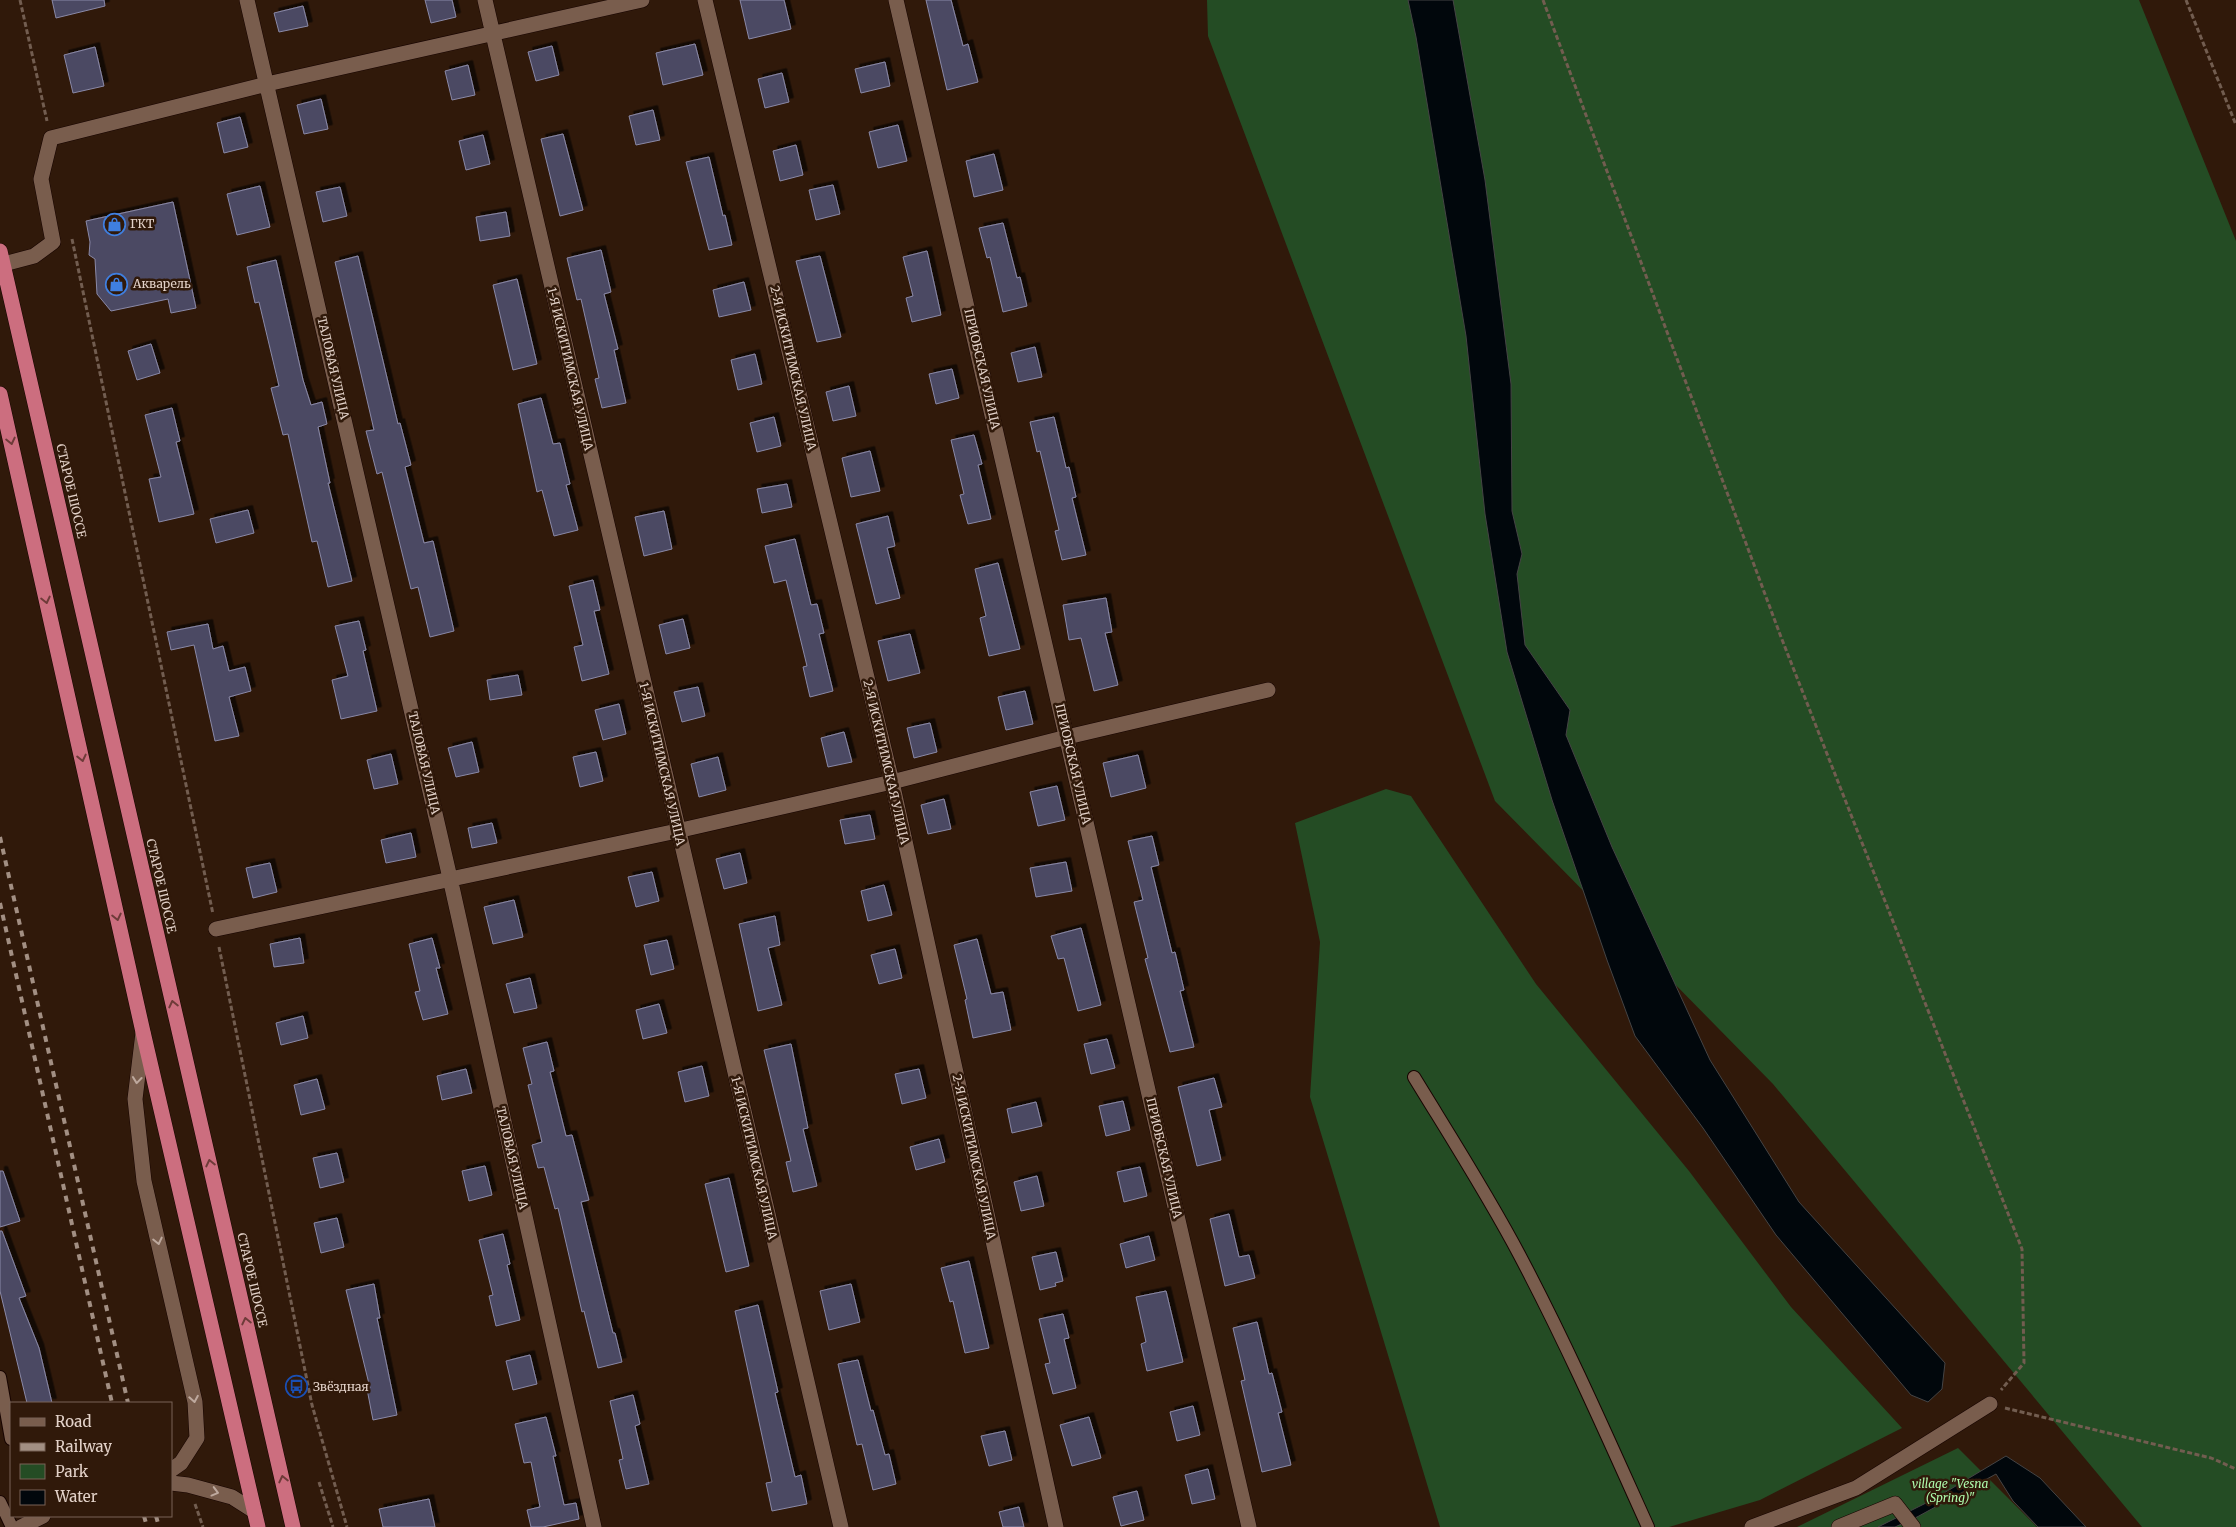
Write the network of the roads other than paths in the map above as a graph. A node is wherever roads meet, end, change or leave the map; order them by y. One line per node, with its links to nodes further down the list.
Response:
1 (247, 0): 7 (street, ТАЛОВАЯ УЛИЦА)
2 (485, 0): 6 (street, 1-Я ИСКИТИМСКАЯ УЛИЦА)
3 (642, 0): 6 (street)
4 (705, 0): 12 (street, 2-Я ИСКИТИМСКАЯ УЛИЦА)
5 (896, 0): 11 (street, ПРИОБСКАЯ УЛИЦА)
6 (492, 34): 7 (street); 13 (street, 1-Я ИСКИТИМСКАЯ УЛИЦА)
7 (267, 84): 8 (street); 14 (street, ТАЛОВАЯ УЛИЦА)
8 (1, 260): 30 (highway, СТАРОЕ ШОССЕ, one-way to 8)
9 (0, 394): 16 (highway, one-way to 16)
10 (1268, 690): 11 (street)
11 (1067, 737): 12 (street); 34 (street, ПРИОБСКАЯ УЛИЦА)
12 (892, 782): 13 (street); 33 (street, 2-Я ИСКИТИМСКАЯ УЛИЦА)
13 (677, 831): 14 (street); 32 (street, 1-Я ИСКИТИМСКАЯ УЛИЦА)
14 (450, 878): 15 (street); 31 (street, ТАЛОВАЯ УЛИЦА)
15 (216, 929)
16 (143, 1032): 21 (street, one-way to 21); 24 (highway)
17 (1414, 1077): 35 (lane)
18 (0, 1377): 20 (lane)
19 (1990, 1404): 36 (street)
20 (10, 1433)
21 (172, 1469)
22 (172, 1483): 24 (street, one-way to 24)
23 (0, 1502): 28 (lane)
24 (254, 1511): 29 (highway)
25 (40, 1517): 27 (street)
26 (1908, 1521): 37 (street)
27 (24, 1522)
28 (12, 1527)
29 (258, 1527)
30 (294, 1527)
31 (594, 1527)
32 (841, 1527)
33 (1056, 1527)
34 (1249, 1527)
35 (1648, 1527)
36 (1752, 1527)
37 (1839, 1527)

